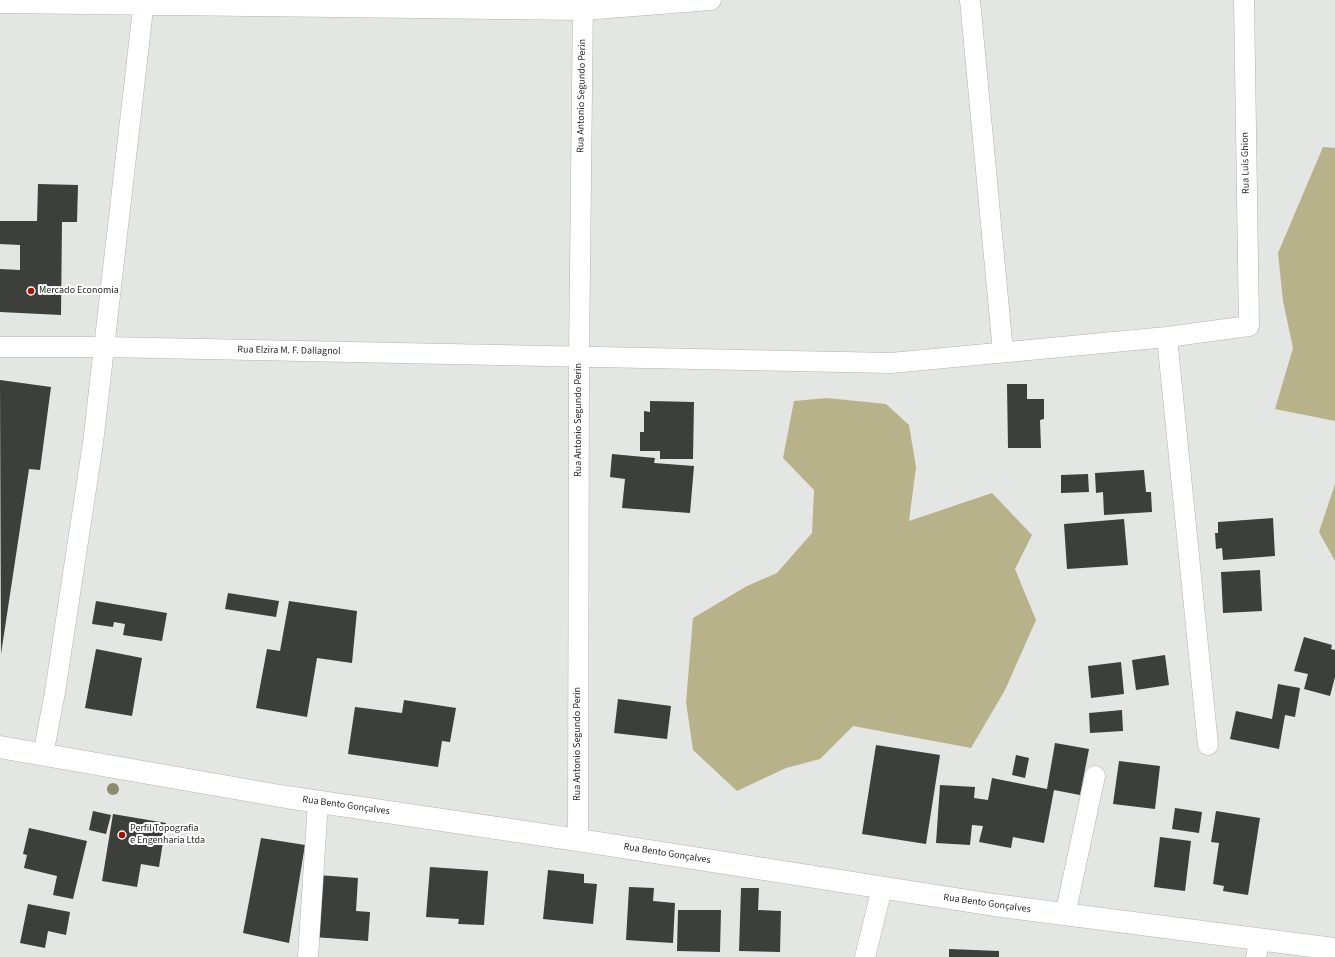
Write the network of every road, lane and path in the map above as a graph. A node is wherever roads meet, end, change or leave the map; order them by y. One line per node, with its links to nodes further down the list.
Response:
1 (711, 0): 6 (street)
2 (970, 0): 11 (street)
3 (1244, 0): 7 (street, Rua Luis Ghion)
4 (144, 2): 5 (street); 6 (street); 10 (street)
5 (0, 4)
6 (583, 5): 12 (street, Rua Antonio Segundo Perin)
7 (1249, 326): 8 (street, Rua Elzira M. F. Dallagnol)
8 (1167, 337): 11 (street, Rua Elzira M. F. Dallagnol); 13 (street)
9 (0, 347): 10 (street, Rua Elzira M. F. Dallagnol)
10 (105, 347): 12 (street, Rua Elzira M. F. Dallagnol); 15 (street)
11 (1003, 352): 12 (street, Rua Elzira M. F. Dallagnol)
12 (579, 358): 18 (street, Rua Antonio Segundo Perin)
13 (1208, 745)
14 (0, 747): 15 (street, Rua Bento Gonçalves)
15 (43, 755): 17 (street, Rua Bento Gonçalves)
16 (1095, 776): 20 (street)
17 (318, 802): 18 (street, Rua Bento Gonçalves); 23 (street)
18 (578, 840): 19 (street, Rua Bento Gonçalves)
19 (882, 888): 20 (street, Rua Bento Gonçalves); 24 (street)
20 (1065, 915): 21 (street, Rua Bento Gonçalves)
21 (1258, 948): 22 (street, Rua Bento Gonçalves)
22 (1335, 949)
23 (308, 957)
24 (865, 957)

